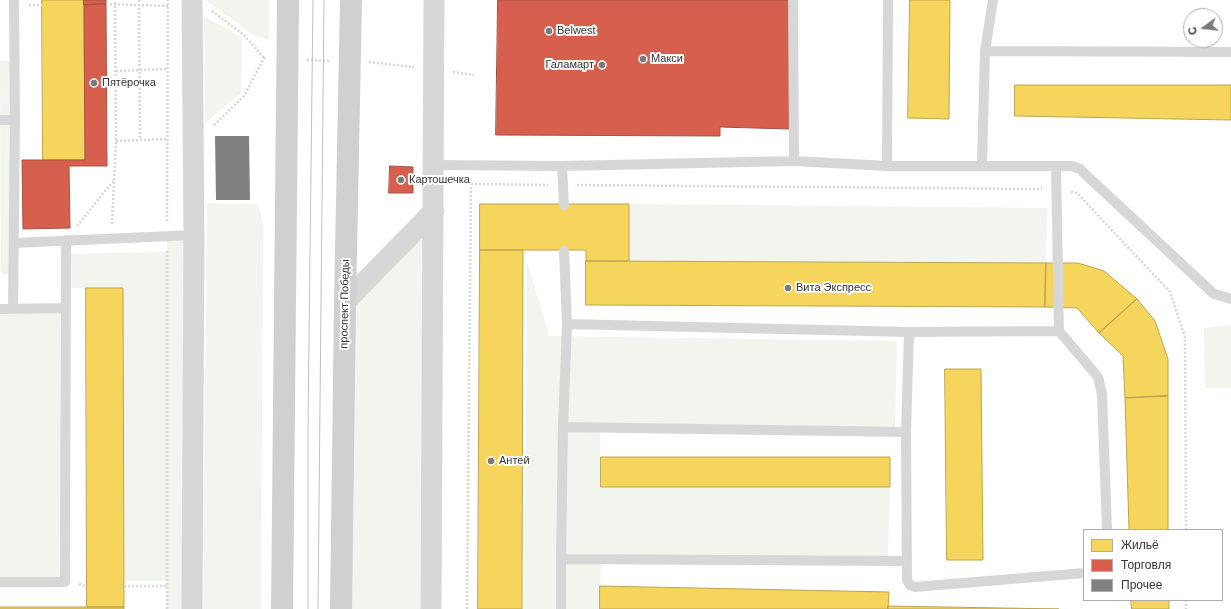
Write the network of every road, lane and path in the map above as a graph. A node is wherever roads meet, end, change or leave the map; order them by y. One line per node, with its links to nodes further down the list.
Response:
1 (14, 0): 28 (lane)
2 (115, 0): 14 (path)
3 (139, 0): 13 (path)
4 (168, 0): 15 (path)
5 (192, 0): 30 (street)
6 (288, 0): 20 (main road)
7 (351, 0): 21 (main road, проспект Победы)
8 (434, 0): 24 (street)
9 (793, 0): 34 (lane)
10 (888, 0): 38 (lane)
11 (993, 0): 17 (lane)
12 (106, 4): 14 (path)
13 (139, 5): 14 (path); 15 (path); 23 (path)
14 (115, 6): 25 (path)
15 (168, 6): 22 (path)
16 (211, 10): 19 (path)
17 (985, 51): 18 (lane); 36 (lane)
18 (1231, 52)
19 (264, 58): 20 (path); 30 (path)
20 (289, 59): 21 (path); 71 (main road)
21 (350, 61): 24 (path); 52 (main road, проспект Победы)
22 (168, 69): 23 (path); 29 (path)
23 (139, 70): 25 (path); 32 (path)
24 (434, 70): 26 (path); 35 (street)
25 (116, 71): 33 (path)
26 (474, 75)
27 (0, 120): 28 (lane)
28 (15, 120): 49 (lane)
29 (167, 133): 30 (path); 31 (path)
30 (193, 133): 45 (street)
31 (167, 139): 32 (path); 46 (path)
32 (140, 140): 33 (path)
33 (116, 141): 40 (path)
34 (794, 161): 37 (lane); 38 (lane)
35 (434, 165): 37 (lane); 44 (street)
36 (982, 165): 38 (lane); 39 (lane)
37 (562, 166): 41 (lane)
38 (887, 166)
39 (1056, 166): 42 (lane); 51 (lane)
40 (114, 179): 47 (path); 48 (path)
41 (562, 185): 42 (path); 43 (lane); 74 (path)
42 (1057, 189): 57 (lane); 62 (path)
43 (564, 205)
44 (434, 211): 52 (street); 73 (street)
45 (194, 235): 46 (lane); 70 (street)
46 (167, 236): 47 (lane); 68 (path)
47 (111, 239): 48 (lane)
48 (66, 240): 49 (lane); 53 (lane)
49 (14, 242): 55 (lane)
50 (564, 251): 56 (lane)
51 (1231, 299)
52 (345, 302): 72 (main road, проспект Победы)
53 (66, 308): 55 (lane); 66 (lane)
54 (0, 309): 55 (lane)
55 (13, 309)
56 (566, 324): 58 (lane); 59 (lane)
57 (1059, 331): 58 (lane); 61 (lane)
58 (908, 332): 60 (lane)
59 (563, 427): 60 (lane); 63 (lane)
60 (906, 432): 64 (lane)
61 (1107, 529)
62 (1186, 529)
63 (562, 559): 64 (lane); 75 (lane)
64 (907, 561): 65 (lane)
65 (1083, 573)
66 (0, 582)
67 (124, 586): 68 (path)
68 (167, 586): 69 (path)
69 (167, 609)
70 (192, 609)
71 (282, 609)
72 (341, 609)
73 (431, 609)
74 (467, 609)
75 (561, 609)

